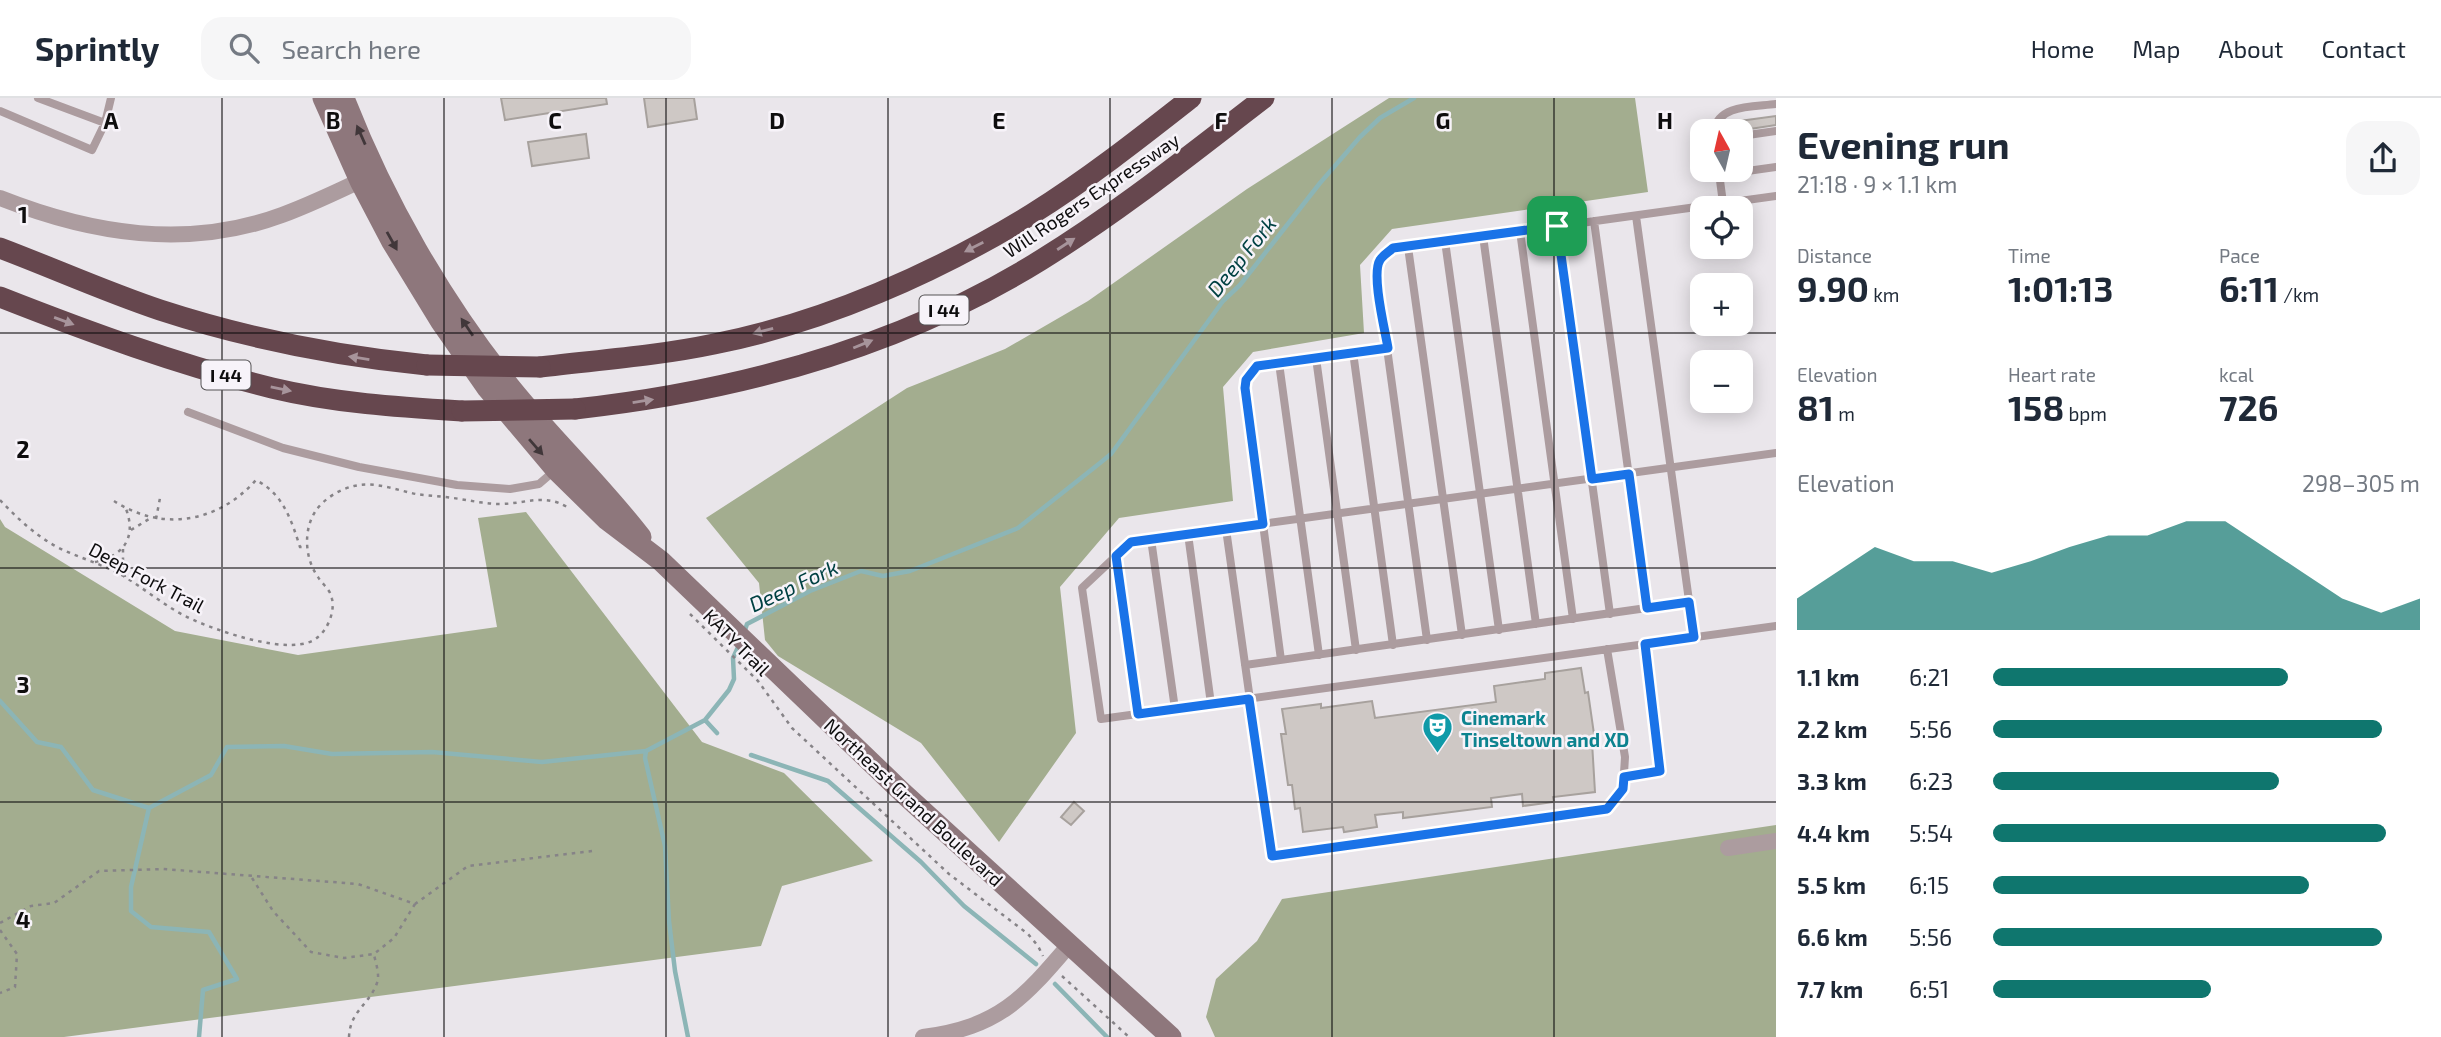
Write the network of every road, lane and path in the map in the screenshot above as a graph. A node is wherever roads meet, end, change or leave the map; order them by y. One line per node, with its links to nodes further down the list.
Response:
1 (38, 98): 10 (lane)
2 (111, 98): 10 (lane)
3 (323, 98): 15 (street, Northeast Grand Boulevard)
4 (344, 98): 15 (street, Northeast Grand Boulevard, one-way to 4)
5 (1191, 98): 27 (highway, Will Rogers Expressway / I 44, one-way to 27, bridge)
6 (1264, 98): 28 (highway, Will Rogers Expressway / I 44, one-way to 6, bridge)
7 (1776, 104): 9 (lane)
8 (0, 111): 10 (lane)
9 (1719, 119)
10 (105, 123)
11 (1776, 131): 12 (lane)
12 (1754, 134)
13 (1776, 167): 14 (lane)
14 (1754, 169)
15 (369, 177): 17 (street); 35 (street, Northeast Grand Boulevard)
16 (1776, 195): 18 (lane)
17 (0, 198)
18 (1753, 198)
19 (1690, 208): 20 (lane)
20 (1636, 216): 21 (lane); 36 (lane)
21 (1594, 221): 22 (lane); 37 (lane)
22 (1557, 226): 23 (lane); 38 (lane)
23 (1520, 232): 24 (lane); 39 (lane)
24 (1483, 236): 25 (lane); 40 (lane)
25 (1445, 242): 26 (lane); 41 (lane)
26 (1408, 247): 29 (lane); 43 (lane)
27 (0, 248)
28 (0, 297)
29 (1388, 348): 30 (lane); 46 (lane)
30 (1353, 352): 31 (lane); 48 (lane)
31 (1316, 358): 32 (lane); 49 (lane)
32 (1279, 363): 53 (lane); 54 (lane)
33 (188, 412): 35 (lane)
34 (1776, 453): 36 (lane)
35 (563, 463): 67 (street, Northeast Grand Boulevard)
36 (1671, 468): 37 (lane); 64 (lane)
37 (1629, 474): 38 (lane); 66 (lane)
38 (1592, 479): 39 (lane); 68 (lane)
39 (1555, 484): 40 (lane); 69 (lane)
40 (1517, 489): 41 (lane); 70 (lane)
41 (1480, 494): 43 (lane); 72 (lane)
42 (160, 498): 52 (path)
43 (1443, 499): 46 (lane); 73 (lane)
44 (0, 500): 62 (path, Deep Fork Trail)
45 (114, 501): 47 (path)
46 (1409, 504): 48 (lane); 75 (lane)
47 (126, 509): 51 (path); 56 (path)
48 (1374, 509): 49 (lane); 77 (lane)
49 (1337, 513): 53 (lane); 79 (lane)
50 (576, 515): 60 (path)
51 (150, 518): 52 (path); 56 (path)
52 (156, 519): 60 (path, Deep Fork Trail)
53 (1300, 519): 54 (lane); 80 (lane)
54 (1263, 524): 55 (lane); 81 (lane)
55 (1226, 528): 57 (lane); 82 (lane)
56 (131, 530): 59 (path)
57 (1188, 534): 58 (lane); 85 (lane)
58 (1151, 539): 61 (lane); 86 (lane)
59 (124, 546): 62 (path); 63 (path)
60 (307, 547): 63 (path, Deep Fork Trail)
61 (1116, 556): 87 (lane); 87 (lane)
62 (95, 562): 63 (path, Deep Fork Trail)
63 (126, 578)
64 (1689, 602): 66 (lane); 74 (lane)
65 (684, 605): 67 (path, KATY Trail)
66 (1647, 608): 68 (lane)
67 (700, 612): 83 (street, Northeast Grand Boulevard); 83 (path, KATY Trail)
68 (1610, 614): 69 (lane)
69 (1573, 619): 70 (lane)
70 (1536, 624): 72 (lane)
71 (1776, 626): 74 (lane)
72 (1499, 630): 73 (lane)
73 (1462, 635): 75 (lane)
74 (1694, 637): 76 (lane)
75 (1427, 640): 77 (lane)
76 (1645, 644): 78 (lane); 88 (lane)
77 (1393, 645): 79 (lane)
78 (1607, 649): 84 (lane); 88 (lane)
79 (1356, 650): 80 (lane)
80 (1318, 655): 81 (lane)
81 (1281, 660): 82 (lane)
82 (1245, 665): 84 (lane)
83 (761, 672): 96 (street, Northeast Grand Boulevard); 98 (path, KATY Trail)
84 (1249, 699): 85 (lane); 88 (lane)
85 (1212, 704): 86 (lane)
86 (1175, 709): 87 (lane)
87 (1138, 714)
88 (1624, 777)
89 (1776, 842): 90 (street)
90 (1728, 848)
91 (592, 851): 93 (path)
92 (251, 876): 93 (path); 94 (path); 97 (path)
93 (415, 904): 97 (path)
94 (0, 923)
95 (0, 930): 99 (path)
96 (1070, 944): 98 (street); 103 (street, Northeast Grand Boulevard)
97 (374, 954): 100 (path)
98 (1051, 966): 101 (street); 102 (path, KATY Trail)
99 (0, 993)
100 (349, 1037)
101 (923, 1037)
102 (1129, 1037)
103 (1171, 1037)

